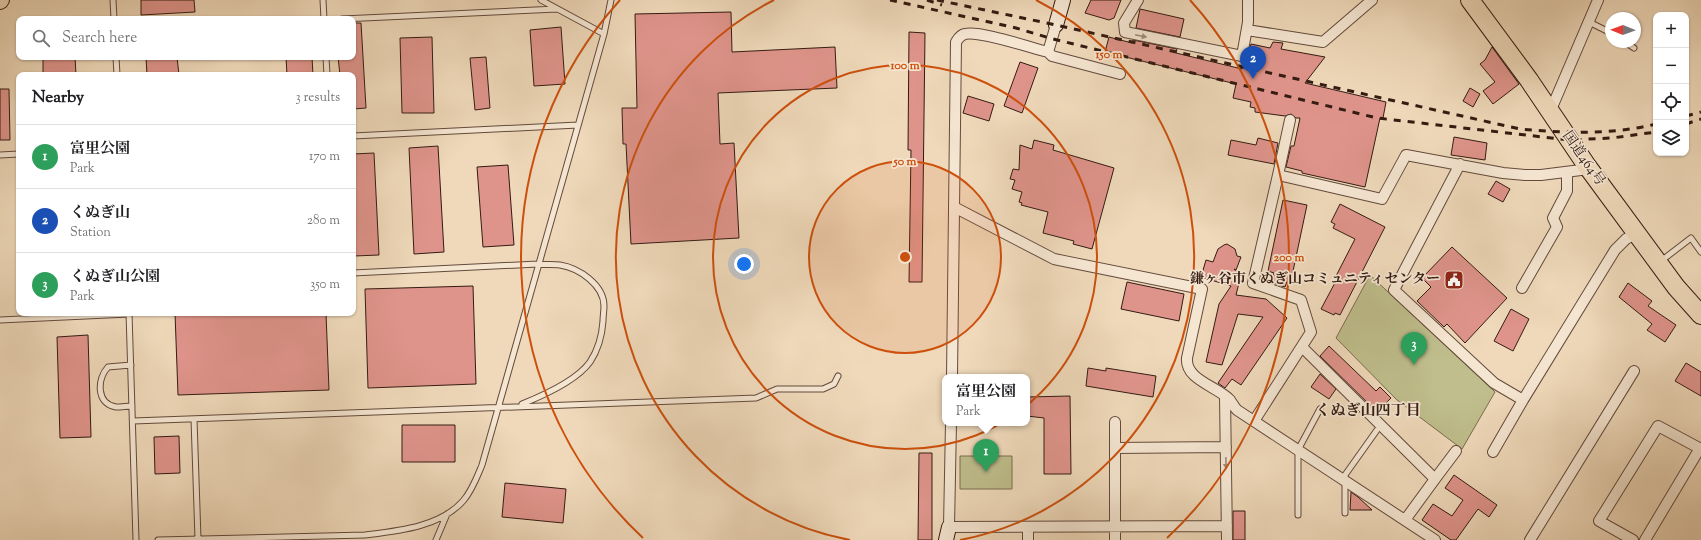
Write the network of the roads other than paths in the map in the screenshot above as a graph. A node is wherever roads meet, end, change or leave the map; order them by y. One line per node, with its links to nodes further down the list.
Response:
1 (113, 0): 12 (lane)
2 (324, 0): 13 (lane)
3 (541, 0): 11 (lane)
4 (611, 0): 19 (lane)
5 (1063, 0): 16 (street)
6 (1138, 0): 17 (street, one-way to 17)
7 (1248, 0): 17 (street)
8 (1372, 0): 17 (street)
9 (1470, 0): 26 (highway, 国道464号)
10 (1598, 0): 15 (street)
11 (557, 9): 14 (lane); 19 (lane)
12 (114, 16)
13 (324, 16)
14 (356, 18)
15 (1589, 22): 18 (lane); 26 (street)
16 (1056, 25): 20 (street)
17 (1247, 30)
18 (1605, 30)
19 (604, 34): 28 (lane)
20 (1048, 52): 25 (street); 36 (street)
21 (116, 60): 23 (lane)
22 (326, 60): 24 (lane)
23 (117, 72)
24 (327, 72)
25 (1120, 74)
26 (1550, 112): 33 (highway, 国道464号)
27 (1290, 120): 35 (street)
28 (578, 125): 29 (lane); 40 (lane)
29 (356, 136)
30 (16, 154): 31 (lane)
31 (0, 156)
32 (1460, 164): 34 (street); 35 (street); 53 (street)
33 (1587, 166): 34 (street); 37 (highway, 国道464号)
34 (1567, 172): 42 (street)
35 (1278, 175): 47 (street)
36 (954, 207): 50 (street); 52 (street)
37 (1637, 232): 39 (highway, 国道464号); 53 (street)
38 (1701, 252): 39 (lane)
39 (1658, 262): 43 (highway, 国道464号)
40 (538, 264): 41 (lane); 55 (lane); 56 (lane)
41 (356, 273)
42 (1522, 288)
43 (1701, 315)
44 (86, 316): 46 (lane)
45 (129, 316): 48 (lane)
46 (0, 320)
47 (1302, 348): 60 (street); 70 (street)
48 (131, 365): 54 (lane); 54 (lane)
49 (1634, 371): 88 (street)
50 (952, 374)
51 (838, 376): 56 (lane)
52 (1225, 396): 60 (street); 65 (street)
53 (1523, 400): 69 (street)
54 (132, 406): 59 (lane)
55 (498, 406): 56 (lane); 58 (lane); 72 (lane)
56 (518, 406)
57 (1320, 409): 67 (lane)
58 (194, 419): 59 (lane); 80 (lane)
59 (133, 421): 81 (lane)
60 (1254, 421): 67 (street)
61 (1115, 422): 64 (street)
62 (951, 426): 79 (street)
63 (1377, 430): 71 (lane)
64 (1115, 448): 65 (street); 76 (street)
65 (1226, 448): 77 (street, one-way to 77)
66 (1701, 448): 89 (street); 90 (street)
67 (1298, 450): 71 (street); 74 (lane)
68 (1456, 451): 70 (street)
69 (1493, 452)
70 (1435, 479): 75 (street)
71 (1345, 480): 73 (lane); 75 (street)
72 (447, 514): 80 (lane); 83 (lane)
73 (1345, 514)
74 (1298, 515)
75 (1405, 520): 87 (street)
76 (1115, 526): 77 (street); 78 (street); 85 (street)
77 (1227, 526): 86 (street)
78 (1028, 527): 79 (street); 84 (street)
79 (948, 534)
80 (198, 539): 82 (lane)
81 (136, 540)
82 (158, 540)
83 (436, 540)
84 (1028, 540)
85 (1115, 540)
86 (1227, 540)
87 (1435, 540)
88 (1530, 540)
89 (1633, 540)
90 (1645, 540)

